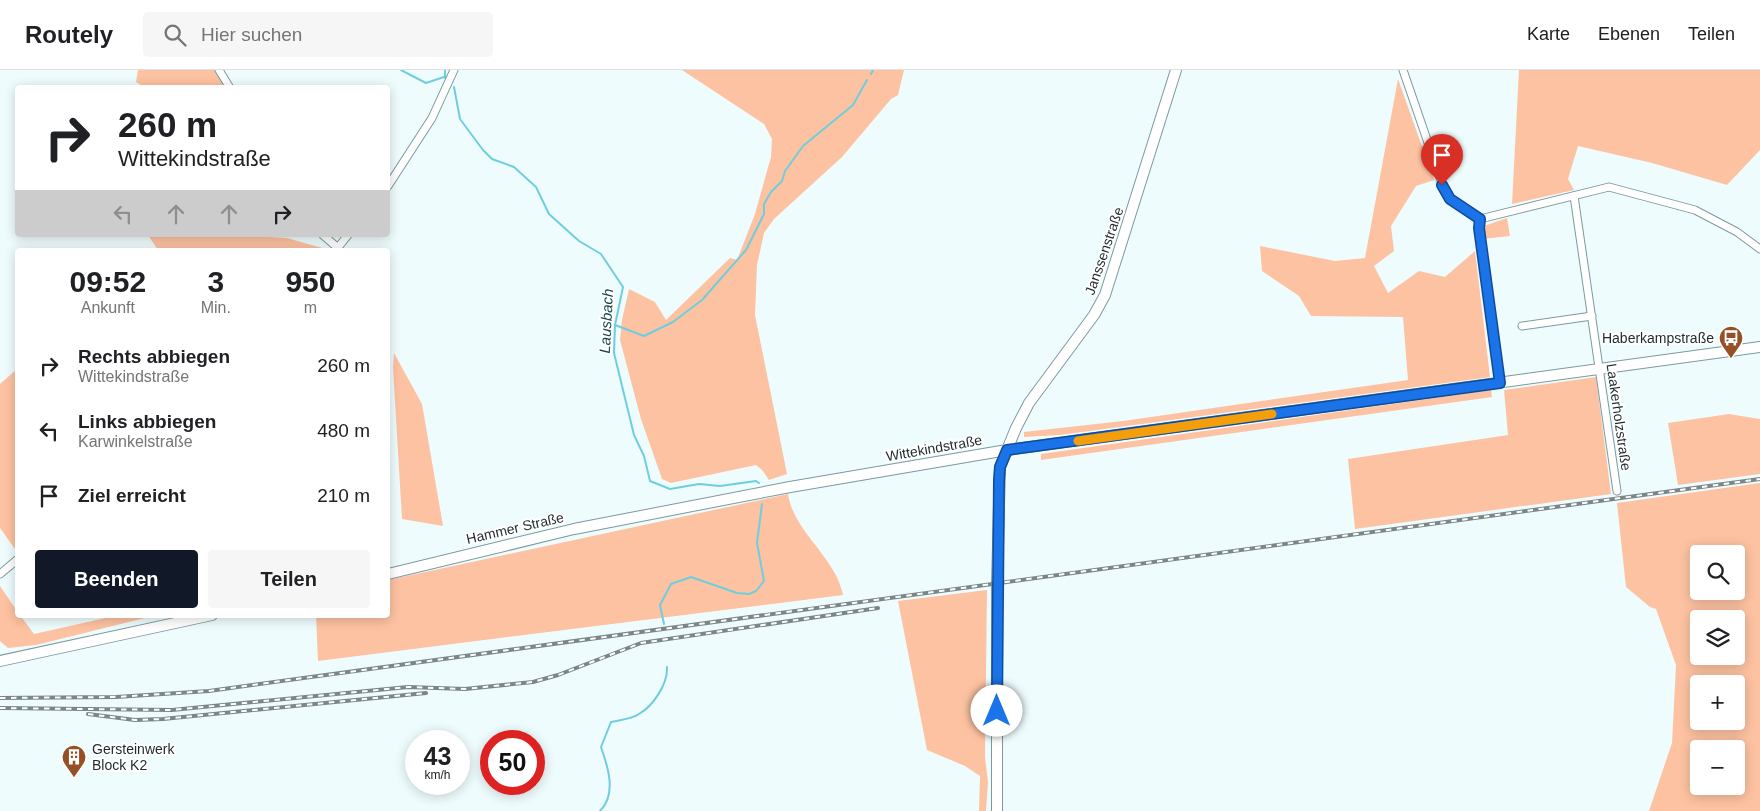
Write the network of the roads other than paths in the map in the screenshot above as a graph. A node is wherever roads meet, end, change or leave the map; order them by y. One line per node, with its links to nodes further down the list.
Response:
1 (219, 70): 5 (street)
2 (454, 70): 6 (street)
3 (1176, 70): 19 (main road, Janssenstraße)
4 (1403, 70): 8 (street)
5 (228, 85)
6 (390, 183)
7 (1574, 196): 8 (street); 13 (street); 14 (street, Laakerholzstraße)
8 (1480, 219): 18 (street)
9 (325, 237): 11 (street)
10 (346, 237): 12 (street)
11 (336, 248)
12 (338, 248)
13 (1760, 249)
14 (1592, 316): 15 (street); 17 (street, Laakerholzstraße)
15 (1522, 326)
16 (1760, 347): 17 (main road, Wittekindstraße)
17 (1600, 369): 18 (main road, Wittekindstraße); 20 (street, Laakerholzstraße)
18 (1500, 383): 19 (main road, Wittekindstraße)
19 (1007, 450): 21 (main road, Wittekindstraße); 27 (main road, Janssenstraße)
20 (1617, 491)
21 (650, 514): 23 (main road, Hammer Straße)
22 (15, 562): 24 (street)
23 (390, 573)
24 (0, 574)
25 (198, 618): 26 (main road)
26 (0, 661)
27 (997, 811)

